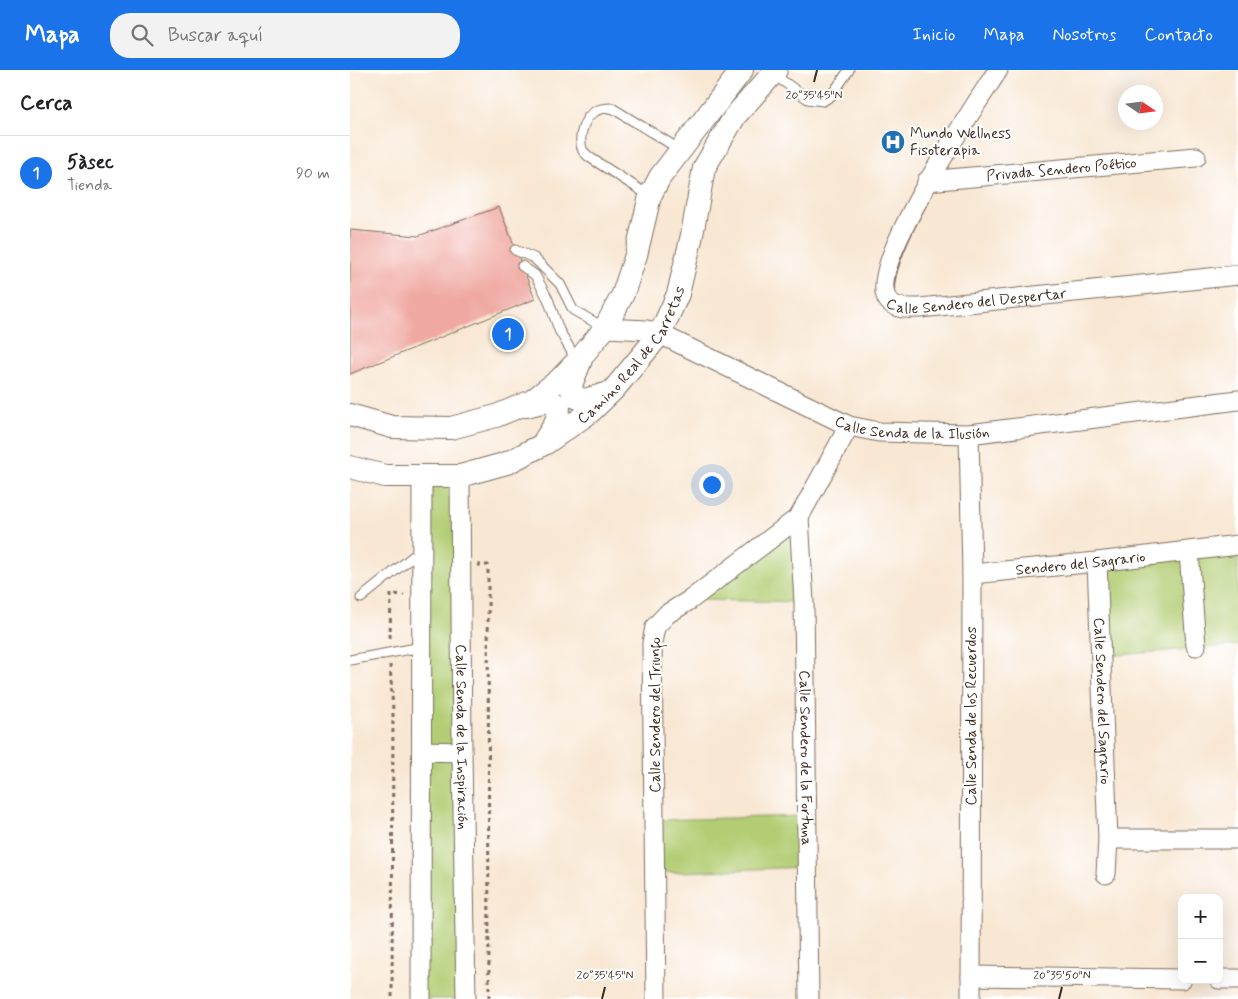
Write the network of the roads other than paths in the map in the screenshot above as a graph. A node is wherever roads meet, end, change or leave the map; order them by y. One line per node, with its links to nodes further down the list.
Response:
1 (742, 70): 5 (street)
2 (849, 70): 4 (lane)
3 (998, 70): 7 (street, Calle Sendero del Despertar)
4 (775, 72): 13 (street, Camino Real de Carretas)
5 (679, 149): 8 (street); 8 (lane)
6 (1196, 157): 7 (street, Privada Sendero Poético)
7 (928, 181): 11 (street, Calle Sendero del Despertar)
8 (650, 196): 12 (street)
9 (515, 250): 12 (lane)
10 (522, 266): 14 (lane)
11 (1238, 275)
12 (605, 328): 13 (street, Calle Senda de la Ilusión); 14 (street)
13 (660, 334): 15 (street, Camino Real de Carretas); 19 (street, Calle Senda de la Ilusión)
14 (580, 359): 15 (street); 17 (street)
15 (609, 393): 21 (street, Camino Real de Carretas)
16 (1238, 400): 20 (street, Calle Senda de la Ilusión)
17 (516, 408): 18 (street); 21 (street)
18 (350, 415)
19 (849, 426): 20 (street, Calle Senda de la Ilusión); 25 (street, Calle Sendero del Triunfo)
20 (969, 434): 30 (street, Calle Senda de los Recuerdos)
21 (541, 445): 23 (street, Camino Real de Carretas)
22 (350, 467): 24 (street, Camino Real de Carretas)
23 (460, 476): 24 (street, Camino Real de Carretas); 36 (street, Calle Senda de la Inspiración)
24 (422, 477): 27 (street)
25 (799, 516): 46 (street, Calle Sendero del Triunfo); 47 (street, Calle Sendero de la Fortuna)
26 (1238, 545): 28 (street, Sendero del Sagrario)
27 (421, 549): 31 (lane); 33 (street)
28 (1188, 552): 29 (street, Sendero del Sagrario); 32 (street)
29 (1097, 562): 30 (street, Sendero del Sagrario); 37 (street, Calle Sendero del Sagrario)
30 (972, 574): 40 (street, Calle Senda de los Recuerdos)
31 (361, 598)
32 (1196, 646)
33 (422, 647): 34 (lane); 35 (street)
34 (350, 660)
35 (422, 751): 36 (street); 44 (street)
36 (462, 752): 45 (street, Calle Senda de la Inspiración)
37 (1108, 839): 38 (street); 39 (street, Calle Sendero del Sagrario)
38 (1238, 839)
39 (1106, 874)
40 (971, 976): 41 (street); 48 (street, Calle Senda de los Recuerdos)
41 (1178, 979)
42 (1223, 979): 43 (street)
43 (1238, 979)
44 (421, 999)
45 (466, 999)
46 (656, 999)
47 (809, 999)
48 (971, 999)

